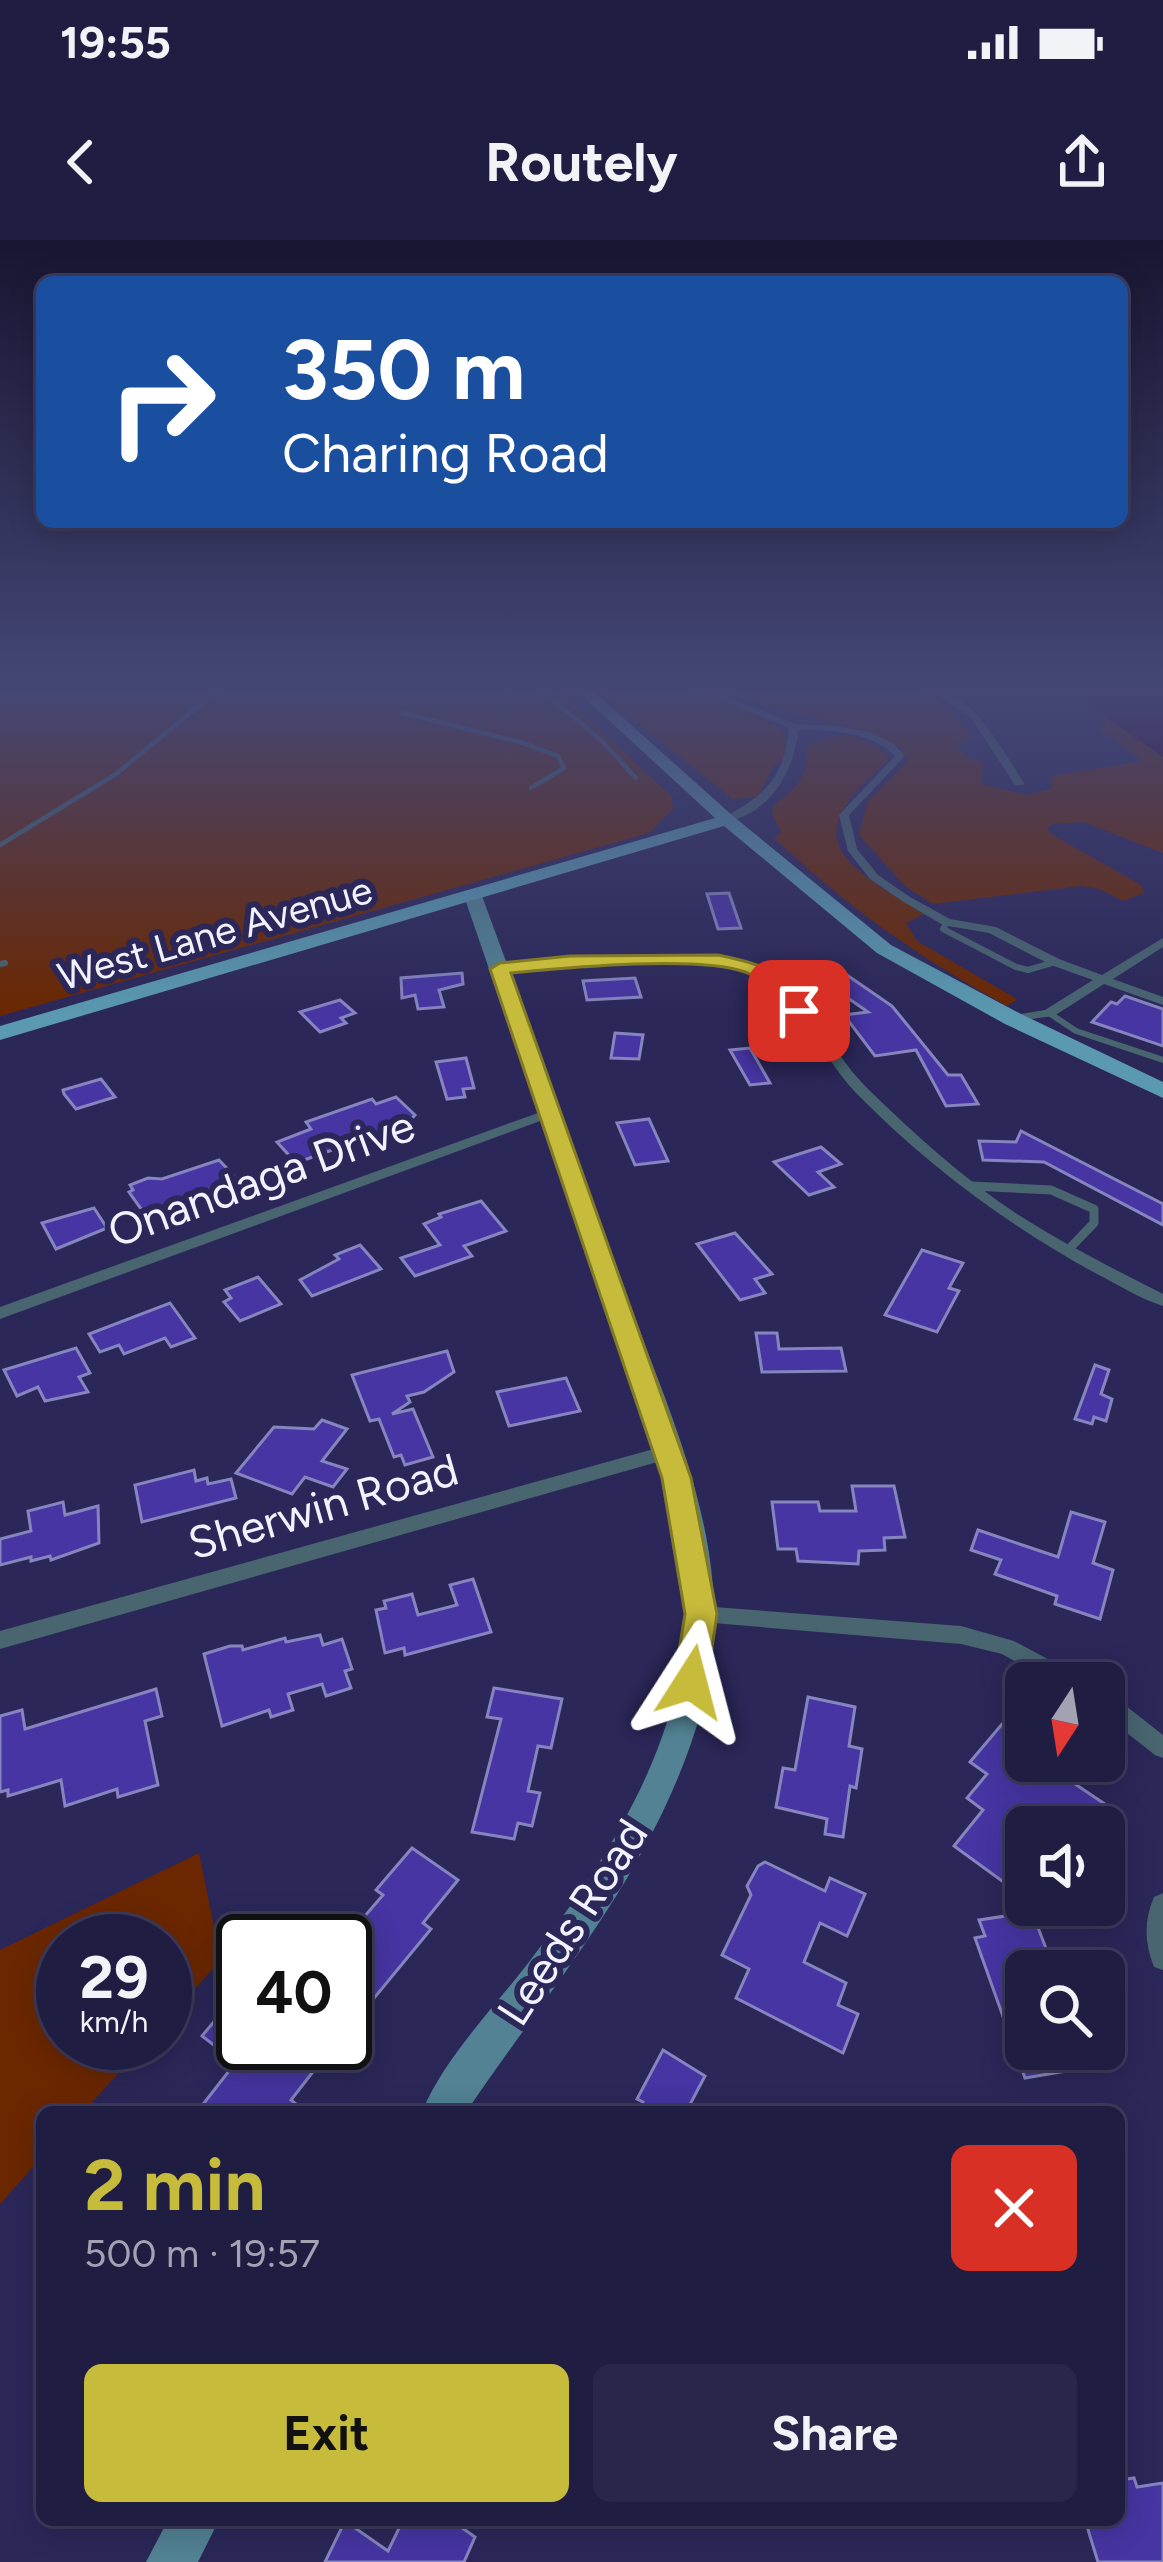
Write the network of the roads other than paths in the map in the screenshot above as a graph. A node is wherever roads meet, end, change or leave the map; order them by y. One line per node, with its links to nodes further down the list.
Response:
1 (76, 798): 6 (lane)
2 (703, 798): 5 (main road)
3 (765, 798): 5 (street)
4 (861, 798): 8 (street)
5 (727, 820): 7 (main road, West Lane Avenue); 15 (main road)
6 (0, 845)
7 (473, 896): 11 (street, Leeds Road); 16 (main road, West Lane Avenue)
8 (947, 922): 10 (street); 10 (lane)
9 (1163, 942): 12 (street)
10 (1055, 962): 12 (street)
11 (500, 969): 19 (street, Leeds Road); 20 (street)
12 (1102, 981): 13 (street); 14 (street)
13 (1163, 1001)
14 (1049, 1012): 15 (street); 17 (lane)
15 (1013, 1019): 18 (main road)
16 (0, 1034)
17 (1163, 1060)
18 (1163, 1090)
19 (549, 1113): 23 (street, Onandaga Drive); 24 (street, Leeds Road)
20 (971, 1186): 21 (street); 21 (lane)
21 (1067, 1251): 22 (street)
22 (1163, 1300)
23 (0, 1312)
24 (668, 1452): 25 (street, Leeds Road); 26 (street, Sherwin Road)
25 (701, 1614): 27 (street); 32 (street, Leeds Road)
26 (0, 1640)
27 (1034, 1662)
28 (1125, 1718): 29 (street)
29 (1163, 1748)
30 (1163, 1905): 31 (street)
31 (1163, 1958)
32 (446, 2106)
33 (192, 2526): 34 (street)
34 (171, 2562)

